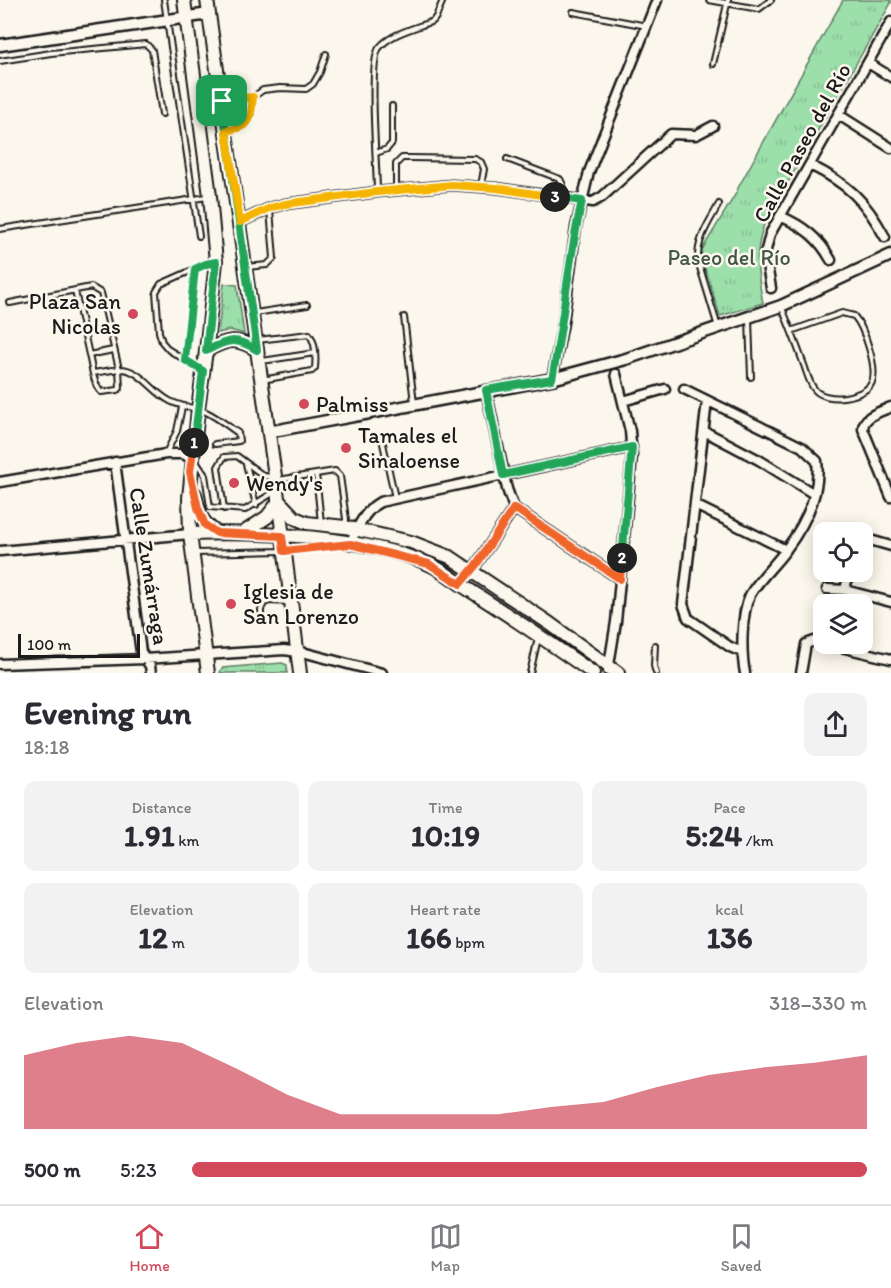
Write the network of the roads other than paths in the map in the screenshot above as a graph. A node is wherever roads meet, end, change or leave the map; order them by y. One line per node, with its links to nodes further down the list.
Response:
1 (164, 0): 13 (lane)
2 (184, 0): 12 (main road)
3 (207, 0): 11 (main road)
4 (443, 0): 30 (lane)
5 (646, 0): 8 (lane)
6 (709, 0): 9 (lane)
7 (771, 0): 9 (lane)
8 (656, 1): 15 (street)
9 (727, 2): 20 (lane)
10 (573, 12): 15 (lane)
11 (209, 14): 12 (street); 23 (main road)
12 (186, 18): 13 (street); 36 (main road)
13 (167, 20): 16 (street); 37 (lane)
14 (891, 22): 19 (street, Calle Paseo del Río)
15 (648, 27): 39 (street)
16 (0, 45)
17 (326, 54): 22 (lane)
18 (0, 61): 25 (lane)
19 (868, 63): 21 (street); 26 (street, Calle Paseo del Río)
20 (713, 64)
21 (891, 76)
22 (253, 97): 23 (lane); 28 (lane)
23 (222, 101): 28 (main road)
24 (392, 106): 30 (lane)
25 (162, 114)
26 (839, 115): 29 (street); 32 (street, Calle Paseo del Río)
27 (713, 126): 39 (street)
28 (226, 131): 43 (main road)
29 (891, 148)
30 (376, 153): 35 (lane)
31 (507, 159): 38 (lane)
32 (810, 165): 42 (street, Calle Paseo del Río); 46 (street)
33 (481, 186): 34 (street); 34 (lane); 38 (street)
34 (396, 190): 35 (street)
35 (377, 192): 41 (street)
36 (210, 196): 37 (lane); 49 (main road)
37 (194, 198): 44 (lane); 45 (lane)
38 (563, 198): 39 (street)
39 (582, 201): 73 (street)
40 (719, 204): 60 (lane)
41 (270, 208): 43 (street); 50 (lane)
42 (780, 216): 48 (street); 52 (street, Calle Paseo del Río)
43 (240, 222): 50 (main road)
44 (0, 229)
45 (199, 236)
46 (885, 237)
47 (891, 255): 56 (street)
48 (831, 260)
49 (216, 262): 51 (lane); 63 (main road)
50 (246, 267): 57 (main road)
51 (195, 269): 67 (lane); 67 (lane)
52 (771, 288)
53 (75, 291): 54 (lane); 62 (lane); 66 (lane)
54 (10, 303)
55 (307, 305): 57 (lane)
56 (781, 306): 59 (street); 61 (lane)
57 (252, 314): 64 (main road)
58 (404, 317): 80 (lane)
59 (749, 318): 60 (street); 72 (lane)
60 (718, 328): 73 (street)
61 (791, 331): 61 (lane)
62 (113, 350): 66 (lane); 68 (lane)
63 (206, 351): 64 (main road); 69 (main road)
64 (257, 351): 65 (lane); 65 (lane); 74 (main road)
65 (315, 353): 74 (lane)
66 (89, 355): 70 (lane)
67 (185, 360): 69 (lane)
68 (119, 369): 70 (lane); 70 (lane); 81 (lane)
69 (203, 371): 83 (main road)
70 (93, 373)
71 (616, 374): 78 (street)
72 (751, 377)
73 (552, 379): 76 (street)
74 (262, 380): 85 (main road)
75 (665, 389): 78 (street)
76 (486, 390): 80 (street); 95 (street)
77 (684, 390): 79 (street)
78 (623, 401): 88 (street)
79 (707, 401): 84 (street); 98 (street)
80 (414, 404): 85 (street)
81 (182, 407): 83 (lane); 89 (lane)
82 (891, 407): 99 (street)
83 (198, 409): 87 (lane); 90 (main road)
84 (704, 431): 98 (street); 102 (street)
85 (268, 432): 97 (main road)
86 (382, 439): 100 (lane)
87 (215, 444)
88 (632, 447): 95 (street); 121 (street)
89 (166, 454): 90 (street); 91 (street)
90 (192, 458): 93 (main road); 103 (lane)
91 (115, 462): 96 (street); 112 (street, Calle Zumárraga)
92 (246, 463): 97 (lane); 101 (lane); 105 (lane)
93 (190, 472): 103 (main road); 110 (main road)
94 (316, 474): 97 (lane); 106 (lane); 107 (lane)
95 (503, 475): 100 (street); 104 (street)
96 (0, 482)
97 (277, 490): 101 (lane); 106 (main road); 109 (main road); 111 (main road)
98 (814, 494): 116 (street)
99 (891, 497)
100 (395, 498): 107 (street)
101 (256, 505): 105 (lane)
102 (695, 505): 116 (street); 135 (street)
103 (204, 507): 105 (lane); 108 (main road)
104 (514, 508): 120 (street); 121 (street)
105 (224, 509)
106 (321, 524): 107 (main road)
107 (351, 528): 114 (street); 120 (main road)
108 (217, 533): 109 (main road); 110 (main road)
109 (243, 533): 111 (main road)
110 (190, 534): 112 (street); 119 (main road)
111 (282, 536): 114 (main road); 118 (main road)
112 (127, 540): 117 (street); 136 (street, Calle Zumárraga)
113 (873, 542): 115 (street)
114 (350, 544): 118 (lane); 123 (main road)
115 (891, 546)
116 (786, 550): 135 (street)
117 (0, 551)
118 (284, 551): 119 (lane); 127 (main road)
119 (193, 553): 133 (main road)
120 (471, 571): 123 (street); 139 (main road)
121 (620, 579): 139 (street)
122 (847, 582): 125 (street)
123 (460, 584): 129 (main road)
124 (827, 589): 125 (street)
125 (845, 590): 126 (street)
126 (891, 602)
127 (291, 603): 128 (lane); 132 (main road)
128 (261, 621)
129 (538, 634): 144 (lane); 145 (main road)
130 (813, 641): 149 (street)
131 (655, 645): 146 (lane)
132 (297, 651): 133 (street); 142 (main road); 143 (street)
133 (206, 654): 136 (street); 141 (main road)
134 (871, 654): 137 (street)
135 (742, 656): 147 (street); 148 (street)
136 (145, 659): 138 (street); 140 (street, Calle Zumárraga)
137 (891, 659)
138 (0, 664)
139 (612, 671)
140 (151, 673)
141 (208, 673)
142 (300, 673)
143 (382, 673)
144 (531, 673)
145 (593, 673)
146 (656, 673)
147 (738, 673)
148 (745, 673)
149 (801, 673)

